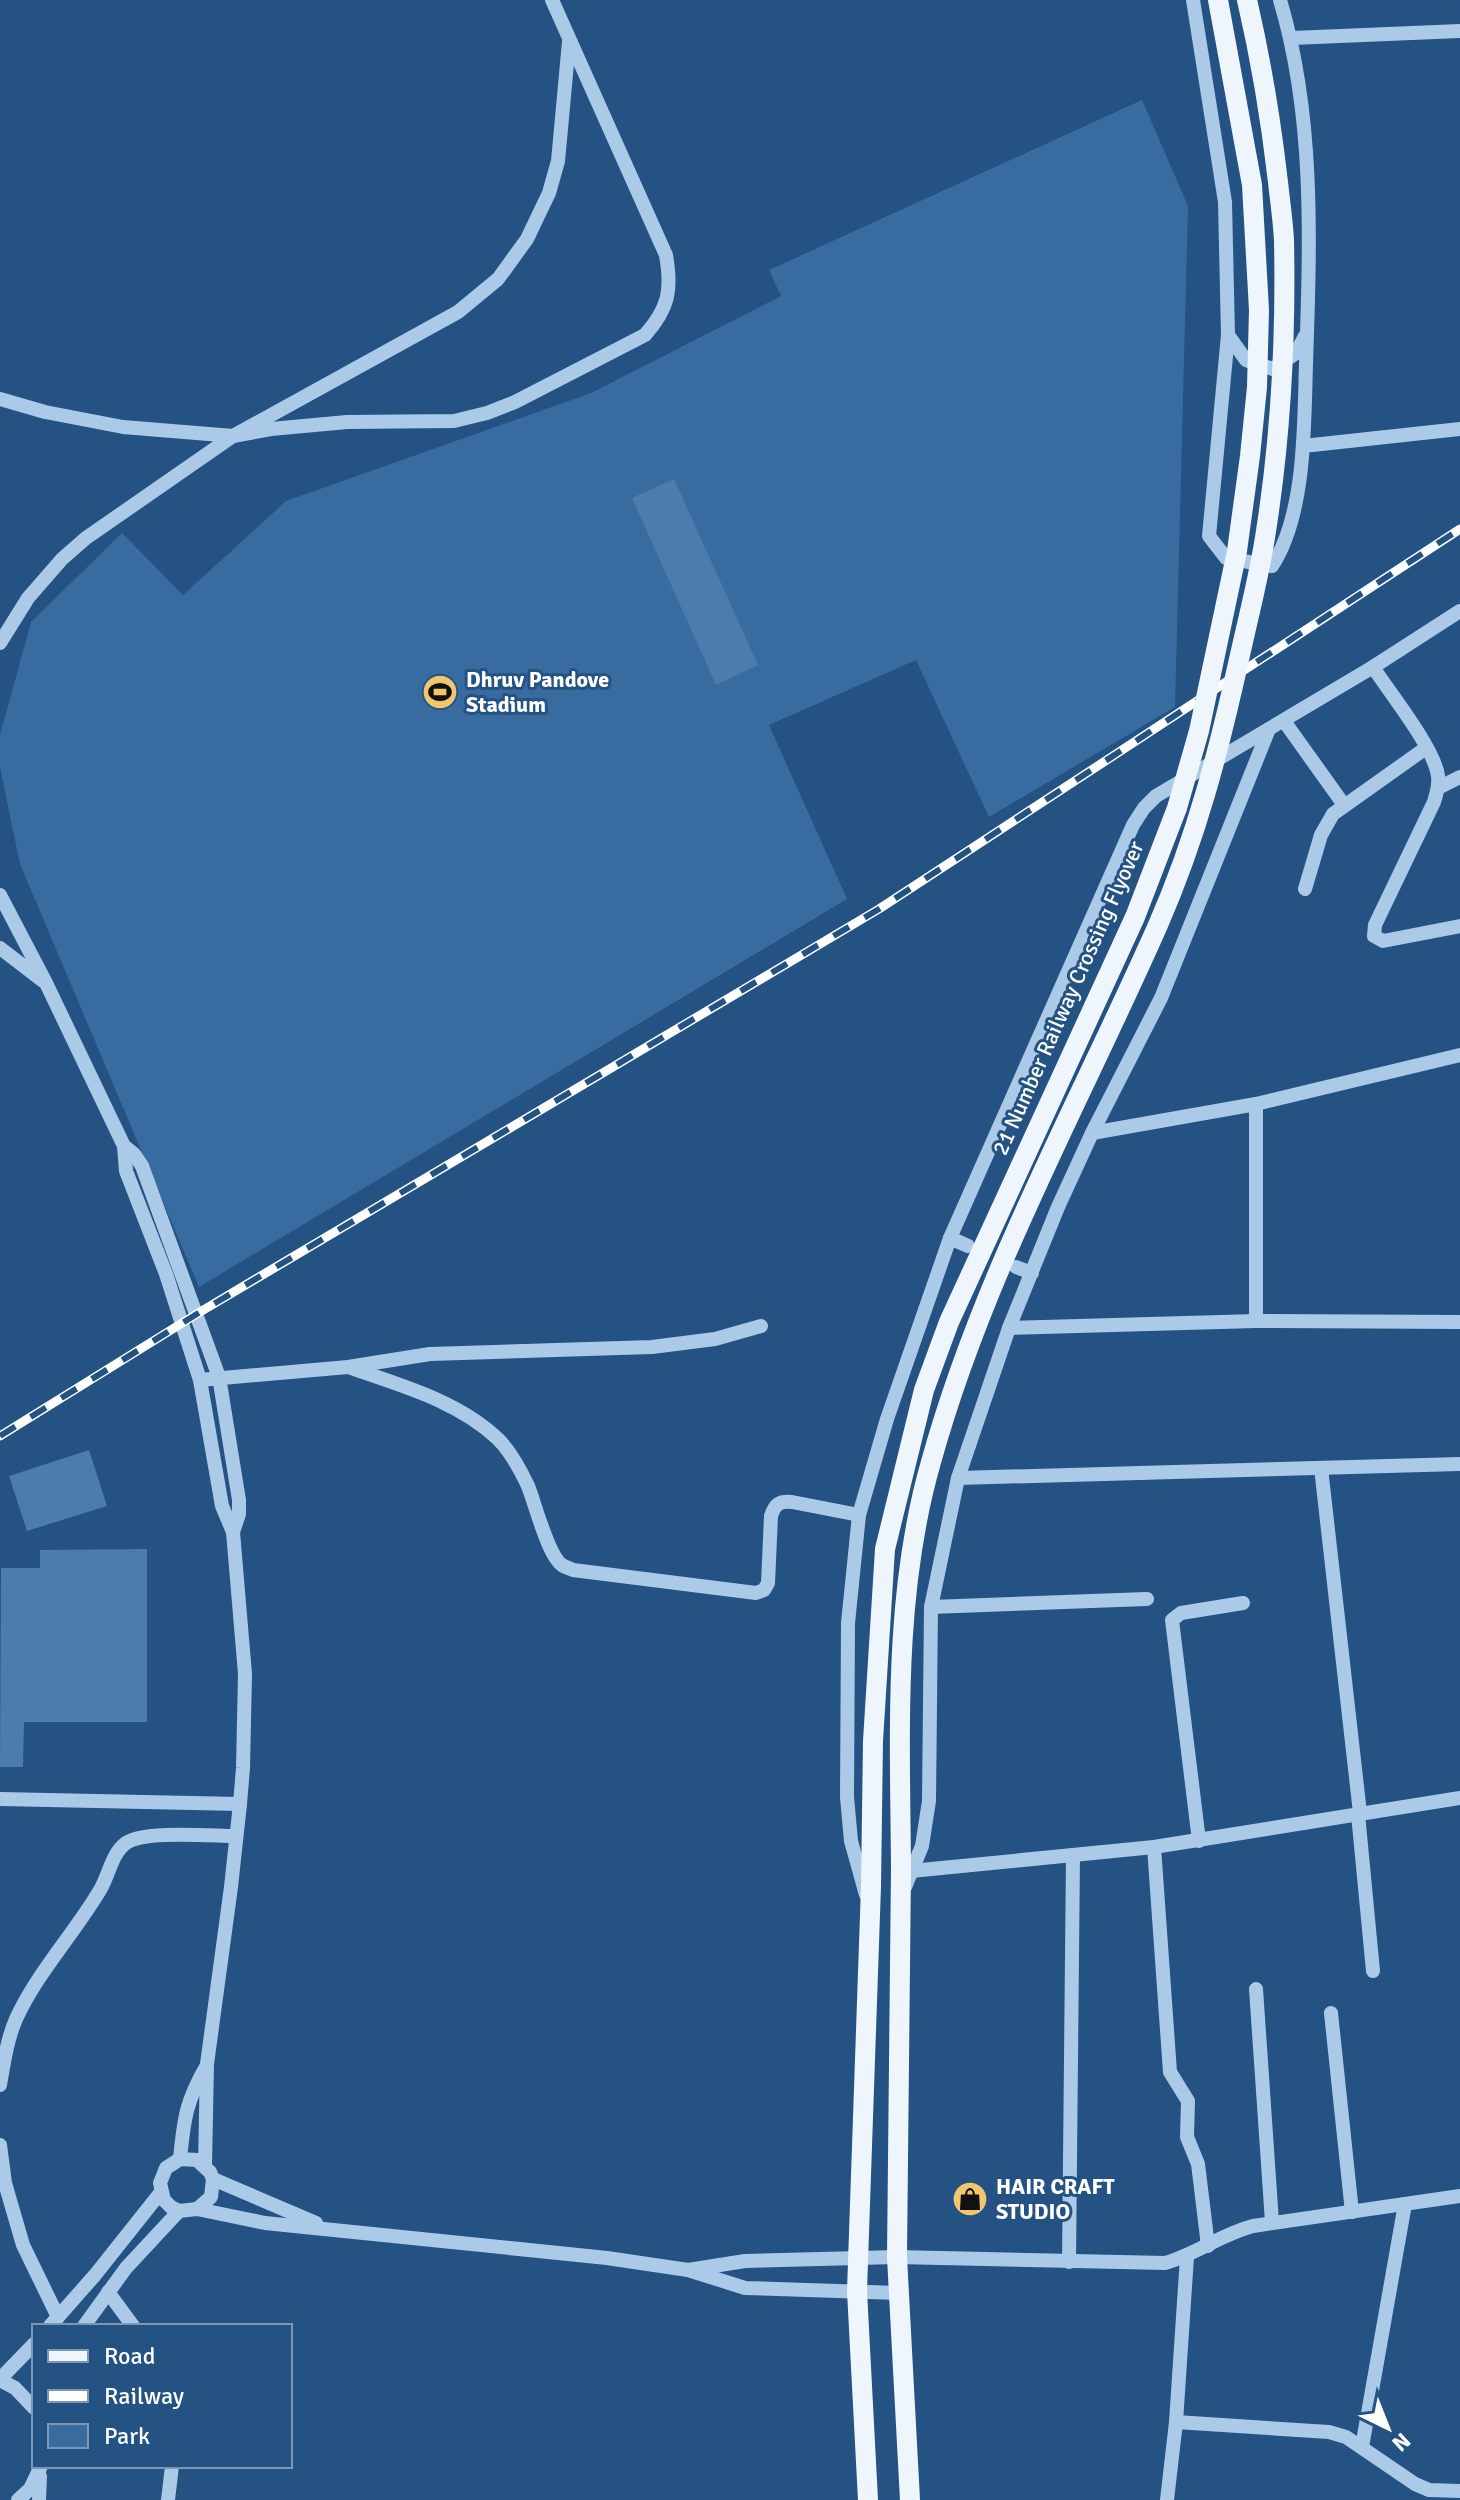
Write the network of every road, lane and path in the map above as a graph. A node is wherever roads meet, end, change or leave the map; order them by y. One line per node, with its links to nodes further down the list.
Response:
1 (552, 0): 7 (street)
2 (1193, 0): 10 (street)
3 (1218, 0): 61 (main road, 21 Number Railway Crossing Flyover, bridge)
4 (1247, 0): 60 (main road, bridge)
5 (1280, 0): 8 (street)
6 (1460, 31): 8 (street)
7 (569, 37): 13 (street); 13 (street)
8 (1292, 38): 9 (street)
9 (1307, 332): 10 (street); 14 (street)
10 (1228, 335): 14 (street)
11 (0, 399): 13 (street)
12 (1460, 429): 14 (street)
13 (233, 436): 16 (street)
14 (1303, 446)
15 (1460, 611): 17 (street)
16 (0, 643)
17 (1373, 667): 18 (street); 20 (street)
18 (1284, 721): 19 (street); 23 (street)
19 (1269, 729): 31 (street); 33 (street)
20 (1426, 748): 22 (street); 23 (street)
21 (1460, 777): 22 (street)
22 (1438, 788): 26 (street)
23 (1344, 805): 24 (street)
24 (1305, 889)
25 (0, 895): 28 (street)
26 (1460, 926)
27 (0, 948): 28 (street)
28 (46, 983): 32 (street)
29 (1460, 1055): 30 (street)
30 (1256, 1104): 31 (street); 37 (street)
31 (1092, 1133): 36 (street)
32 (124, 1146): 42 (street); 43 (street)
33 (950, 1238): 34 (street); 47 (street)
34 (968, 1246)
35 (1016, 1267): 36 (street)
36 (1032, 1273): 40 (street)
37 (1256, 1321): 38 (street); 40 (street)
38 (1460, 1322)
39 (761, 1326): 41 (street)
40 (1009, 1328): 46 (street)
41 (348, 1367): 42 (street); 47 (street)
42 (219, 1377): 43 (street); 48 (street)
43 (200, 1380): 48 (street)
44 (1460, 1464): 45 (street)
45 (1321, 1468): 46 (street); 55 (street)
46 (958, 1478): 51 (street)
47 (859, 1515): 61 (street)
48 (233, 1532): 54 (street)
49 (1147, 1599): 51 (street)
50 (1243, 1603): 57 (street)
51 (931, 1607): 60 (street)
52 (1460, 1798): 55 (street)
53 (0, 1799): 54 (street)
54 (240, 1804): 56 (street)
55 (1360, 1813): 57 (street); 62 (street)
56 (236, 1836): 65 (street); 66 (street)
57 (1199, 1841): 58 (street)
58 (1154, 1847): 59 (street); 79 (street)
59 (1073, 1855): 60 (street); 83 (street)
60 (906, 1870): 80 (main road)
61 (870, 1910): 82 (main road, 21 Number Railway Crossing Flyover)
62 (1373, 1971)
63 (1256, 1989): 77 (street)
64 (1331, 2013): 76 (street)
65 (207, 2064): 68 (street); 69 (street)
66 (0, 2085)
67 (0, 2145): 88 (street)
68 (180, 2159): 69 (street); 71 (street)
69 (205, 2165): 70 (street)
70 (213, 2179): 74 (street); 78 (street)
71 (161, 2192): 75 (street); 88 (street)
72 (1460, 2196): 73 (street)
73 (1405, 2204): 76 (street); 95 (street)
74 (197, 2209): 75 (street); 78 (street)
75 (179, 2211): 86 (street)
76 (1352, 2212): 77 (street)
77 (1272, 2222): 79 (street)
78 (328, 2228): 84 (street)
79 (1208, 2246): 81 (street)
80 (897, 2257): 82 (street); 83 (street); 87 (main road)
81 (1187, 2257): 83 (street); 94 (street)
82 (857, 2259): 84 (street); 85 (main road, 21 Number Railway Crossing Flyover)
83 (1069, 2262)
84 (688, 2270): 85 (street)
85 (857, 2291): 87 (street); 103 (main road, 21 Number Railway Crossing Flyover)
86 (108, 2292): 89 (street); 90 (street)
87 (898, 2293): 104 (main road)
88 (54, 2322)
89 (85, 2324)
90 (132, 2324)
91 (32, 2346): 92 (street)
92 (0, 2379): 93 (street)
93 (32, 2406)
94 (1176, 2422): 95 (street); 105 (street)
95 (1362, 2447): 98 (street)
96 (172, 2468): 102 (street)
97 (41, 2469): 100 (street); 101 (street)
98 (1415, 2484): 99 (street); 106 (street)
99 (1460, 2491)
100 (18, 2500)
101 (39, 2500)
102 (168, 2500)
103 (868, 2500)
104 (910, 2500)
105 (1167, 2500)
106 (1412, 2500)

